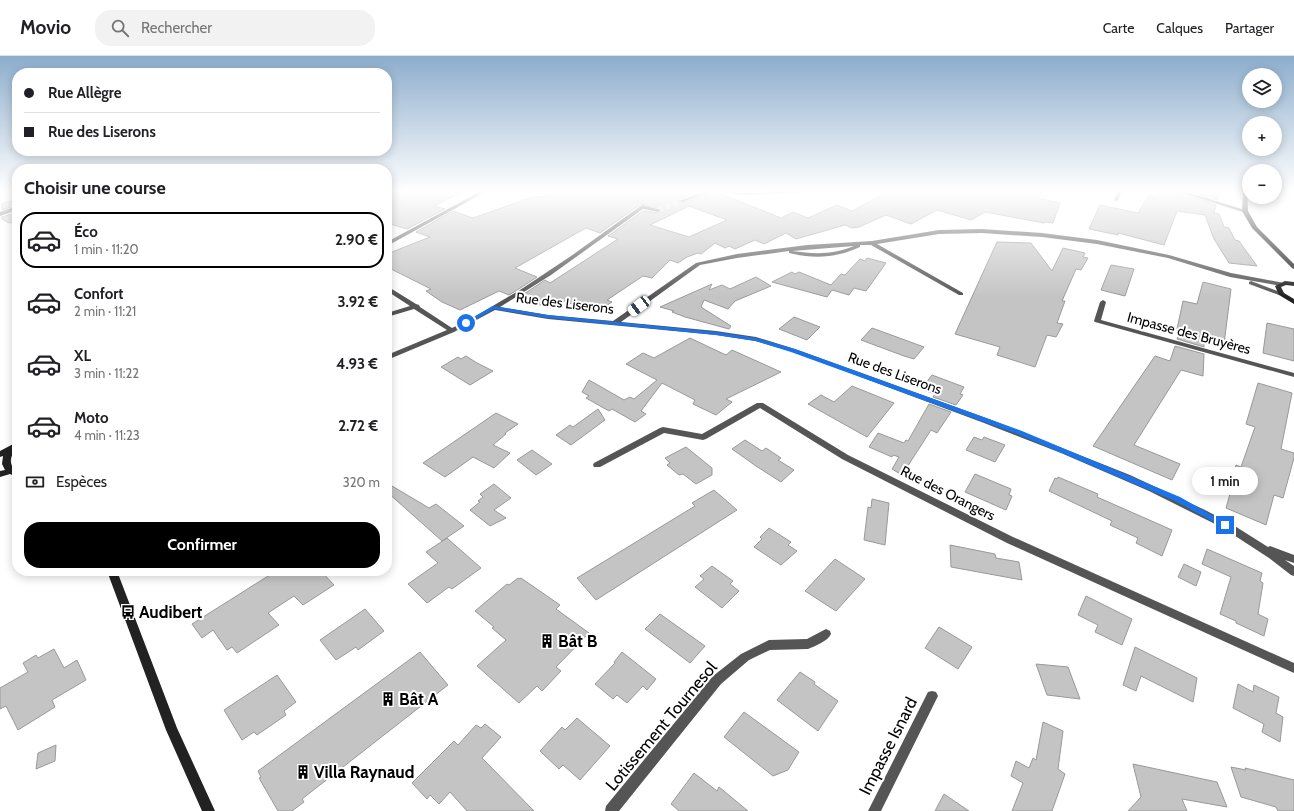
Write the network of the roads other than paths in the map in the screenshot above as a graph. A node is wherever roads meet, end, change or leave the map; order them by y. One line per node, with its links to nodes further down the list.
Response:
1 (420, 226): 4 (street)
2 (616, 226): 18 (street)
3 (1253, 226): 8 (street)
4 (392, 241)
5 (872, 243): 6 (street); 9 (street); 13 (street)
6 (862, 244): 7 (street); 7 (street)
7 (783, 250): 20 (street)
8 (1294, 267)
9 (1230, 275): 11 (street); 14 (street)
10 (1293, 283): 11 (street)
11 (1282, 284): 14 (street)
12 (392, 291): 17 (street)
13 (961, 294)
14 (1281, 294): 16 (street)
15 (1103, 302): 23 (street, Impasse des Bruyères)
16 (1294, 302)
17 (417, 306): 19 (street); 21 (street)
18 (493, 308): 20 (street, Rue des Liserons); 21 (street)
19 (392, 314)
20 (615, 324): 31 (street, Rue des Liserons)
21 (452, 331): 22 (street)
22 (392, 356)
23 (1294, 375)
24 (12, 448): 26 (street)
25 (12, 452): 28 (street)
26 (0, 454)
27 (597, 466): 36 (street, Rue des Orangers)
28 (12, 472)
29 (12, 473): 30 (street)
30 (0, 474)
31 (1262, 547): 32 (street, Rue des Liserons); 33 (street, Rue des Liserons)
32 (1294, 559)
33 (1294, 572)
34 (114, 576): 38 (street)
35 (826, 634): 39 (street, Lotissement Tournesol)
36 (1294, 668)
37 (932, 696): 40 (street, Impasse Isnard)
38 (209, 811)
39 (611, 811)
40 (874, 811)

